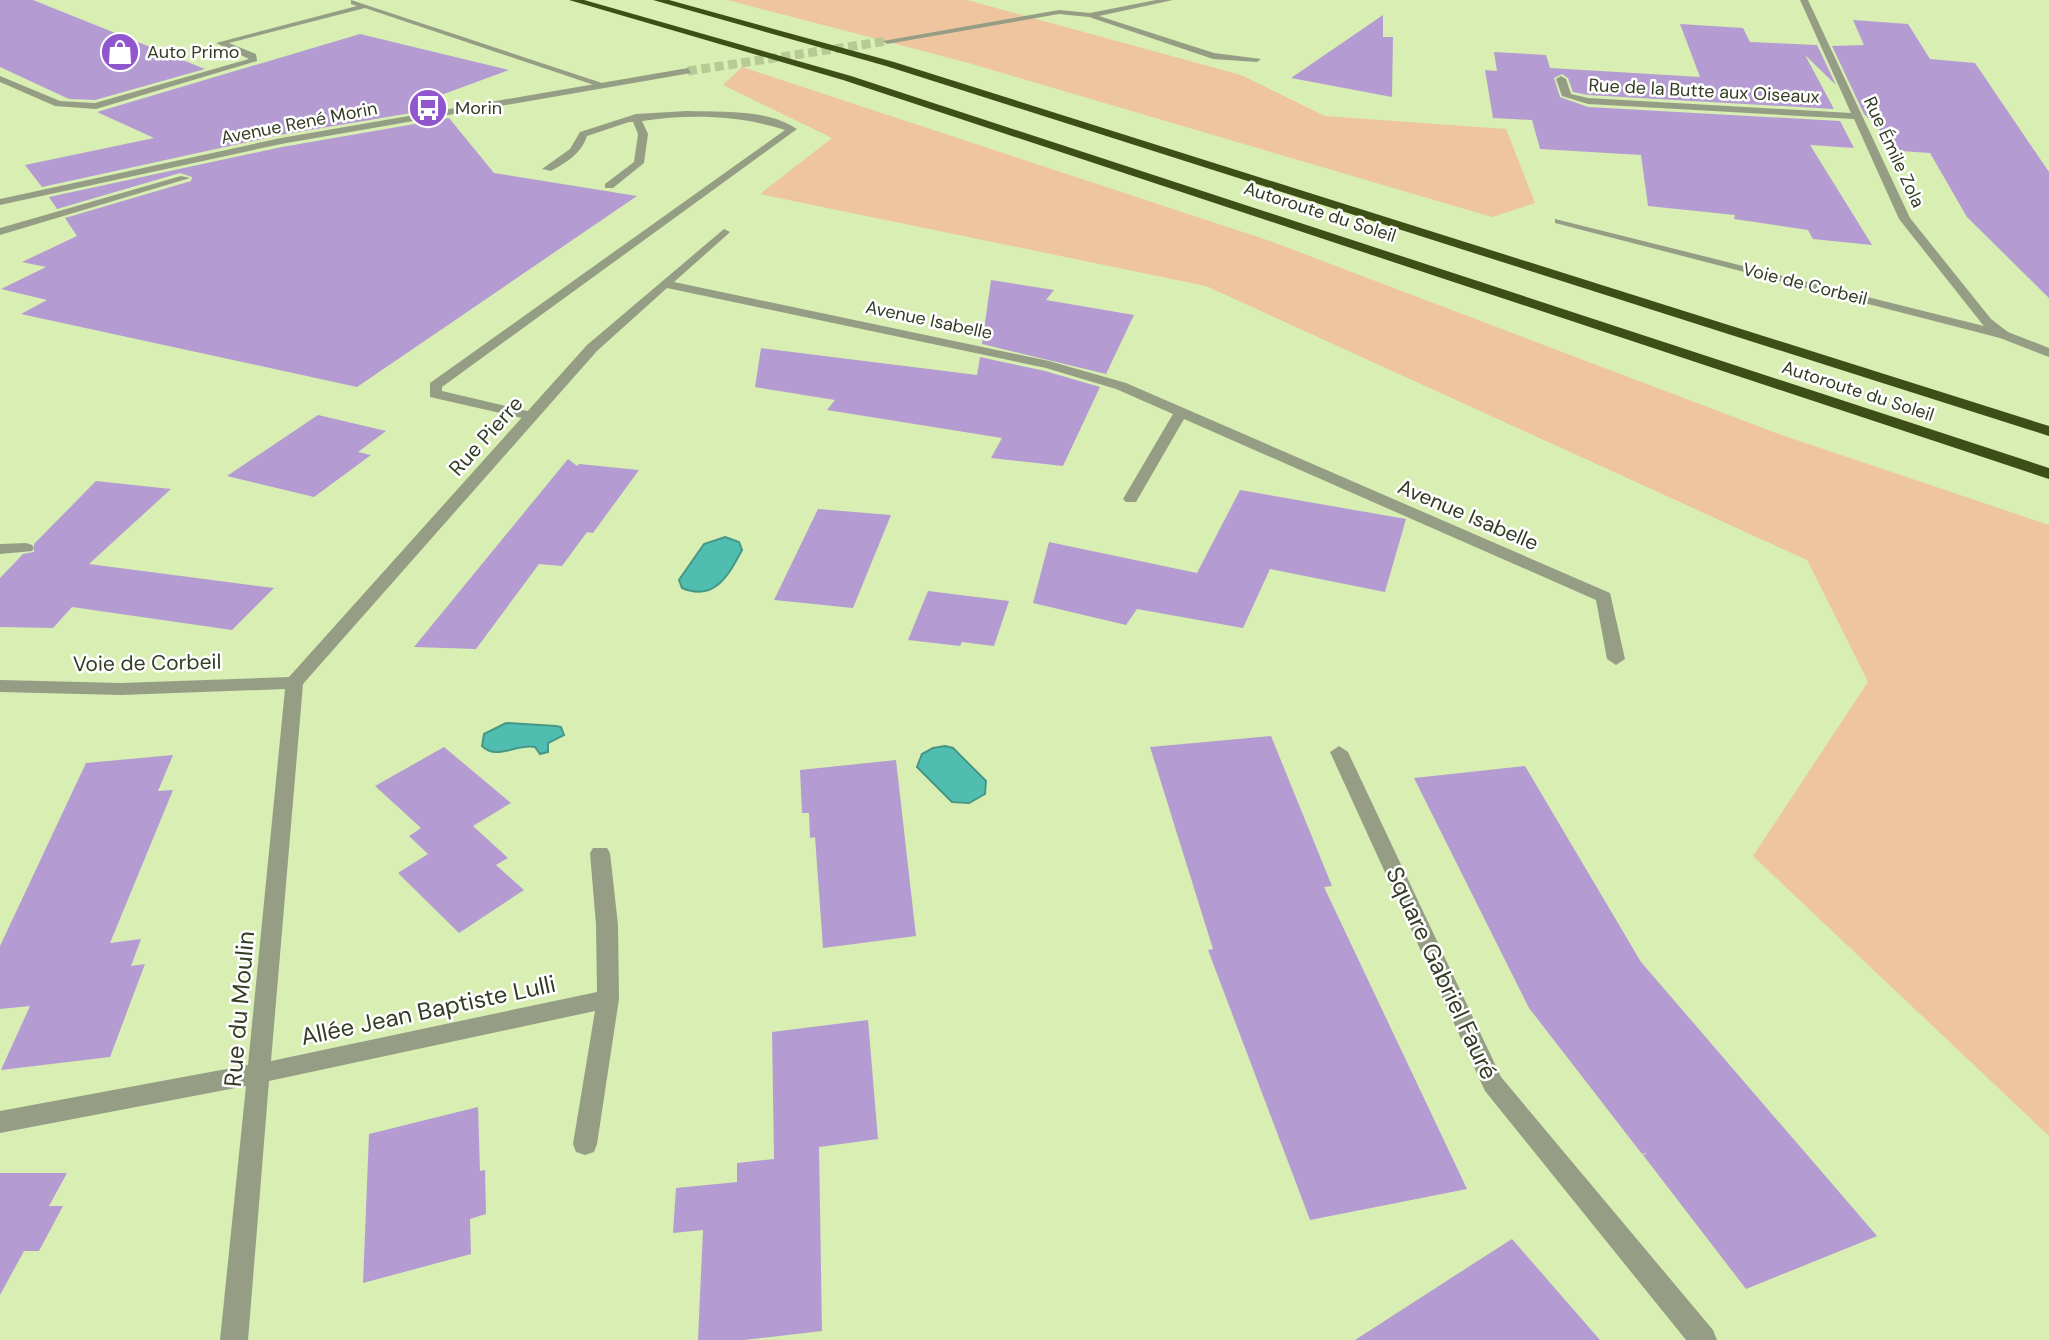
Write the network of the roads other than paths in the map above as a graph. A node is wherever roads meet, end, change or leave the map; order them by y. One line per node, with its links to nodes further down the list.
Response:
1 (346, 0): 7 (street)
2 (574, 0): 31 (highway, Autoroute du Soleil)
3 (658, 0): 30 (highway, Autoroute du Soleil)
4 (1082, 0): 8 (street)
5 (1169, 0): 9 (street)
6 (1804, 0): 16 (street, Rue Émile Zola)
7 (365, 6): 13 (street); 15 (street)
8 (1059, 12): 9 (street); 10 (street)
9 (1090, 15): 11 (street)
10 (887, 41)
11 (1257, 59)
12 (688, 71): 15 (street, Avenue René Morin)
13 (0, 79)
14 (1561, 79): 16 (street, Rue de la Butte aux Oiseaux)
15 (603, 85): 21 (street, Avenue René Morin)
16 (1858, 116): 26 (street, Rue Émile Zola)
17 (636, 117): 18 (street); 20 (street); 29 (street)
18 (547, 169)
19 (185, 178): 23 (street)
20 (608, 186)
21 (0, 202)
22 (1559, 221): 26 (street, Voie de Corbeil)
23 (0, 232)
24 (724, 232): 25 (street, Rue Pierre)
25 (664, 284): 28 (street, Avenue Isabelle); 29 (street, Rue Pierre)
26 (2004, 335): 27 (street, Voie de Corbeil)
27 (2049, 353)
28 (1180, 413): 32 (street); 35 (street, Avenue Isabelle)
29 (531, 416): 36 (street, Rue Pierre)
30 (2049, 431)
31 (2049, 474)
32 (1131, 499)
33 (26, 548): 34 (street)
34 (0, 549)
35 (1616, 659)
36 (294, 682): 37 (street, Voie de Corbeil); 41 (street, Rue du Moulin)
37 (0, 686)
38 (1339, 752): 45 (street, Square Gabriel Fauré)
39 (600, 853): 40 (street)
40 (608, 999): 41 (street, Allée Jean Baptiste Lulli); 43 (street)
41 (260, 1073): 42 (street, Allée Jean Baptiste Lulli); 44 (street, Rue du Moulin)
42 (0, 1122)
43 (585, 1143)
44 (234, 1340)
45 (1703, 1340)

